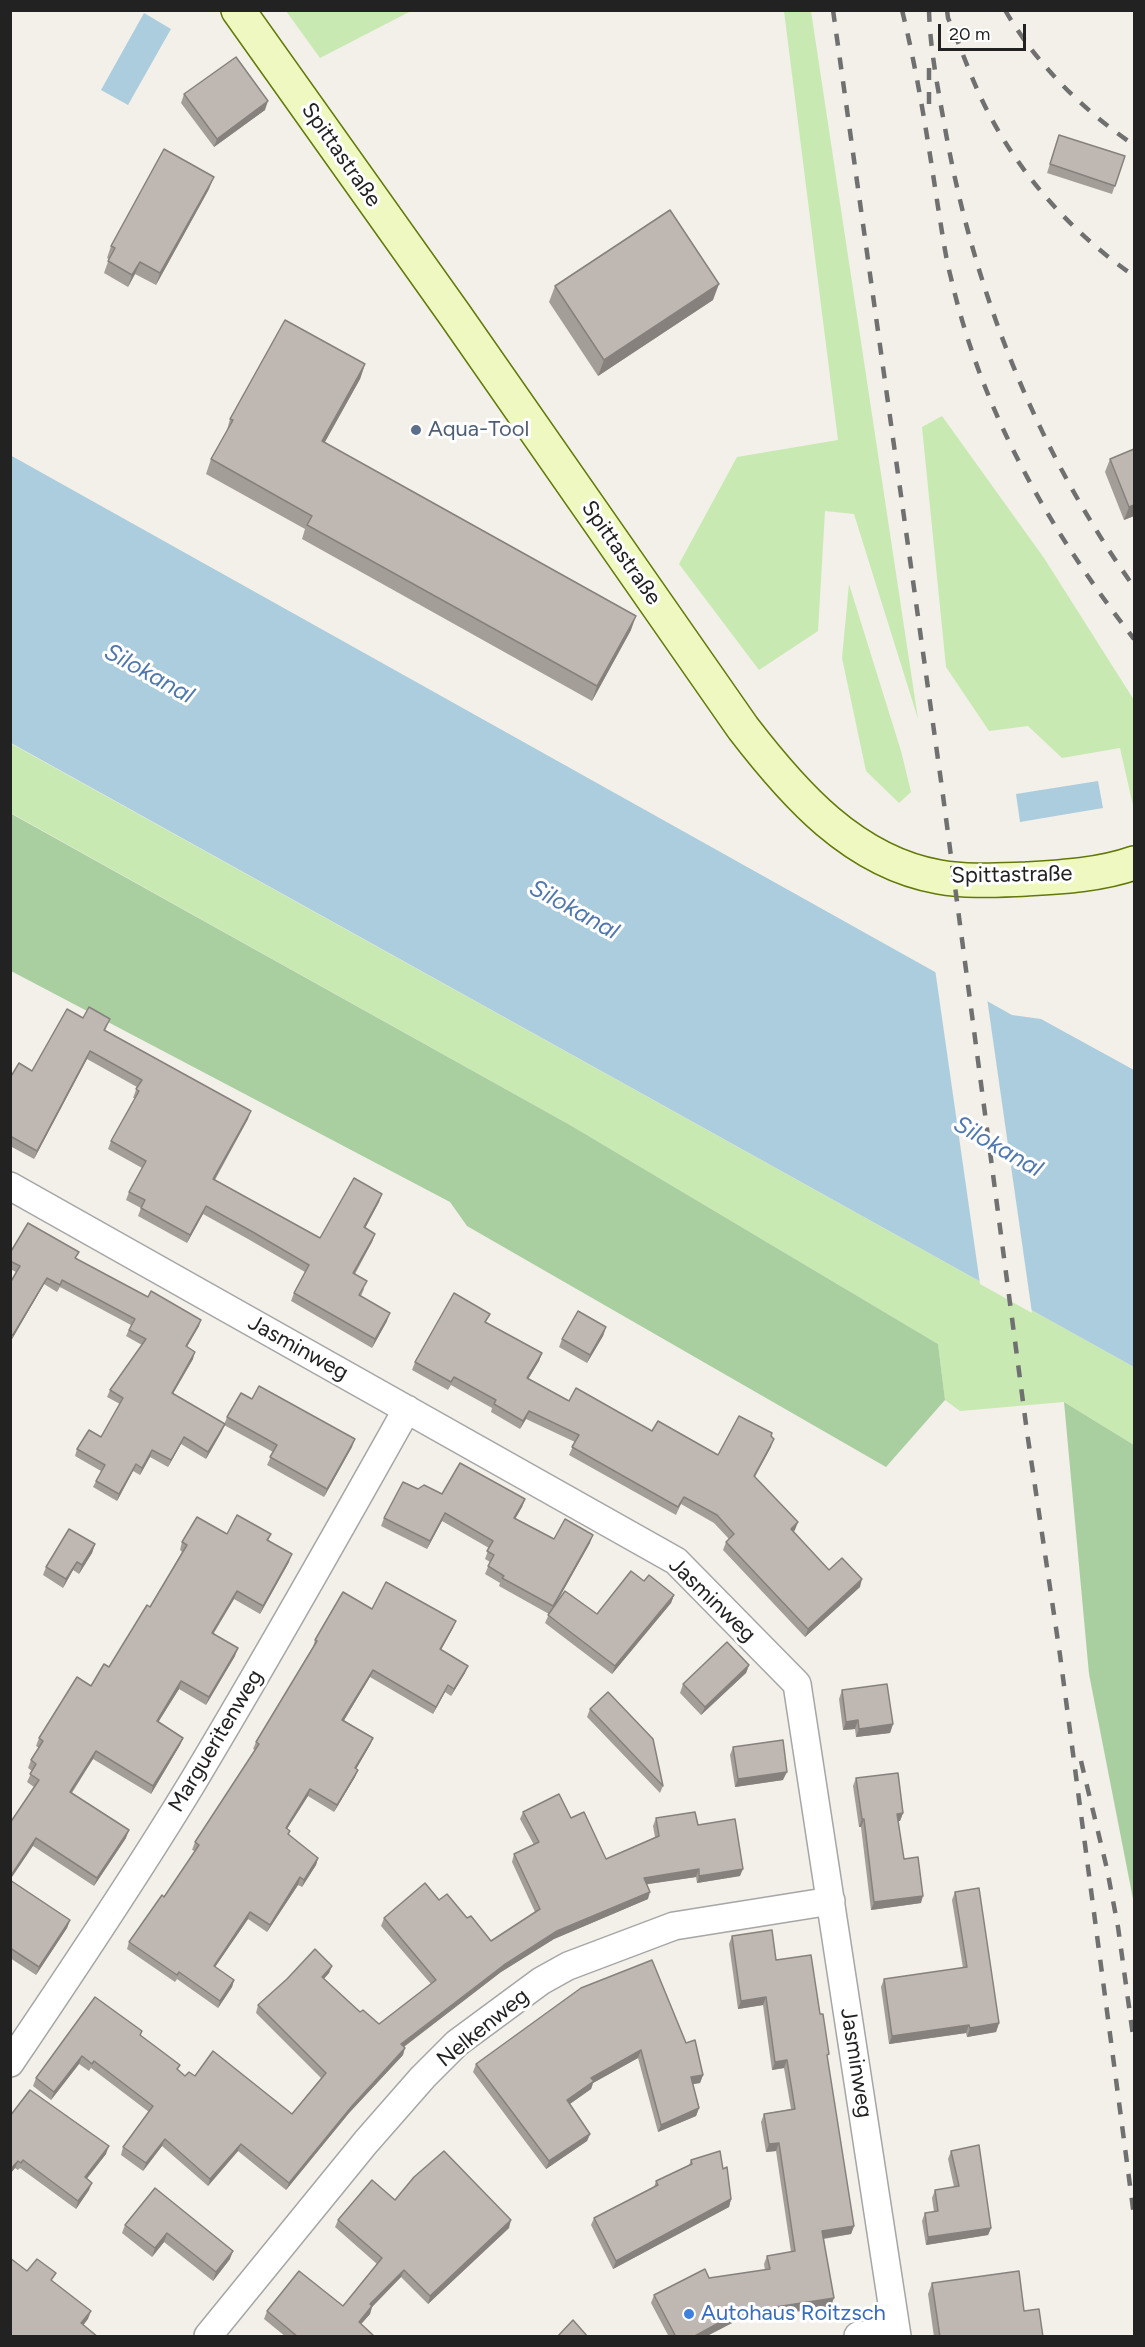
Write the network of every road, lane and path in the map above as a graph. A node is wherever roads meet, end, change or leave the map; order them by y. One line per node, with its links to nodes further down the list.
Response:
1 (238, 10): 2 (street, Spittastraße)
2 (1134, 863)
3 (10, 1186): 4 (street, Jasminweg)
4 (407, 1409): 5 (street, Jasminweg); 6 (street, Margueritenweg)
5 (831, 1901): 7 (street, Jasminweg); 8 (street, Nelkenweg)
6 (10, 2063)
7 (896, 2334): 9 (street)
8 (208, 2337)
9 (858, 2337)

